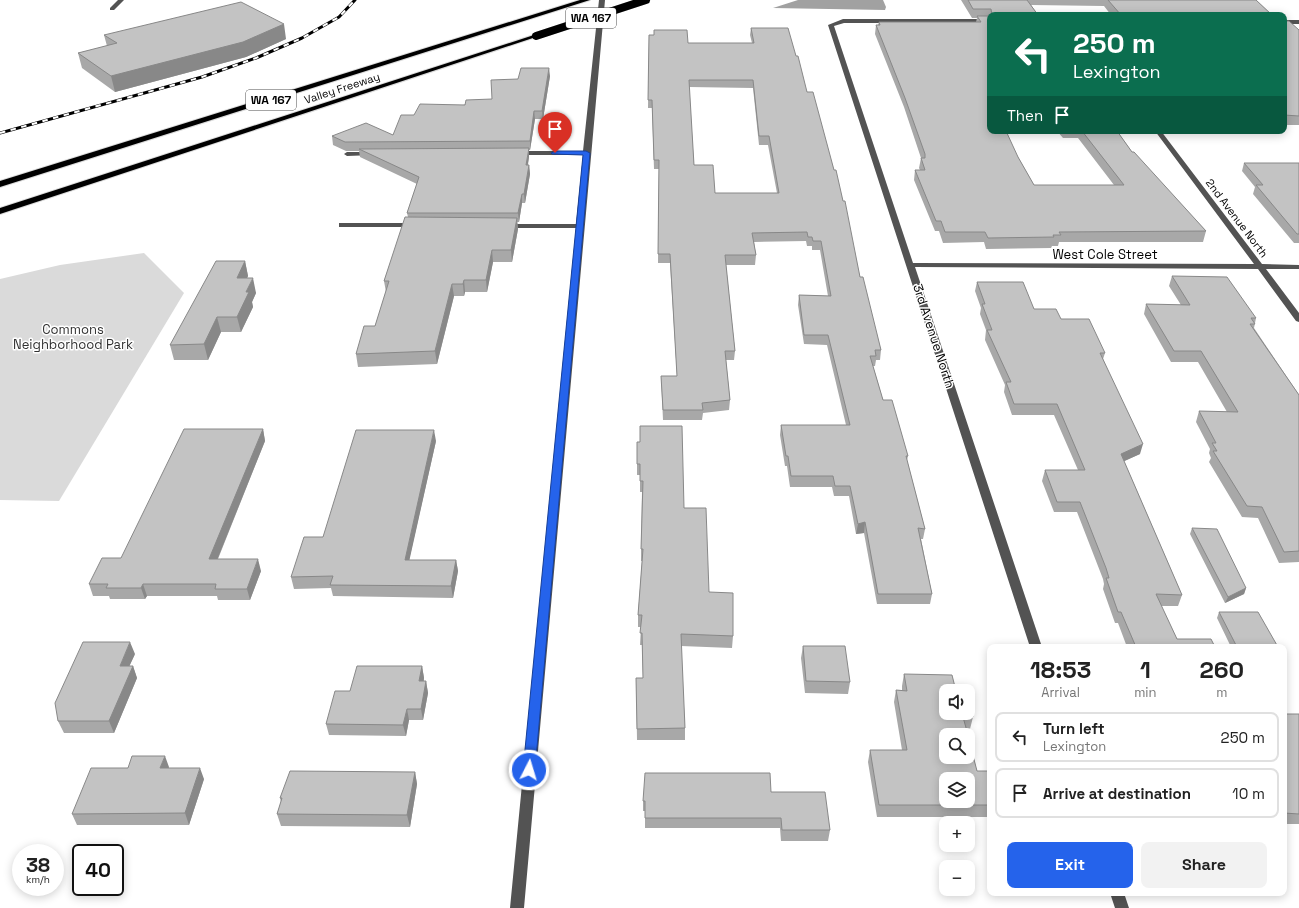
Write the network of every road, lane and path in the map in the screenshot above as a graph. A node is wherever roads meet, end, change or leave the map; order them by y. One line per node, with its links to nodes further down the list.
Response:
1 (121, 0): 5 (street)
2 (587, 0): 14 (highway, Valley Freeway / WA 167)
3 (602, 0): 11 (street)
4 (646, 0): 15 (highway, Valley Freeway / WA 167, bridge)
5 (112, 9)
6 (987, 21): 20 (street, 3rd Avenue North)
7 (1287, 22): 8 (street)
8 (1299, 22)
9 (1160, 134): 21 (street, 2nd Avenue North)
10 (507, 153): 11 (street)
11 (586, 153): 19 (street)
12 (347, 154): 13 (street)
13 (379, 154)
14 (0, 184)
15 (0, 211)
16 (342, 225): 17 (street)
17 (421, 226)
18 (492, 226): 19 (street)
19 (580, 226): 26 (street)
20 (910, 265): 21 (street, West Cole Street); 24 (street, 3rd Avenue North)
21 (1260, 267): 22 (street, West Cole Street); 23 (street, 2nd Avenue North)
22 (1299, 267)
23 (1299, 318)
24 (1035, 644)
25 (1118, 896): 27 (street)
26 (517, 908)
27 (1122, 908)

